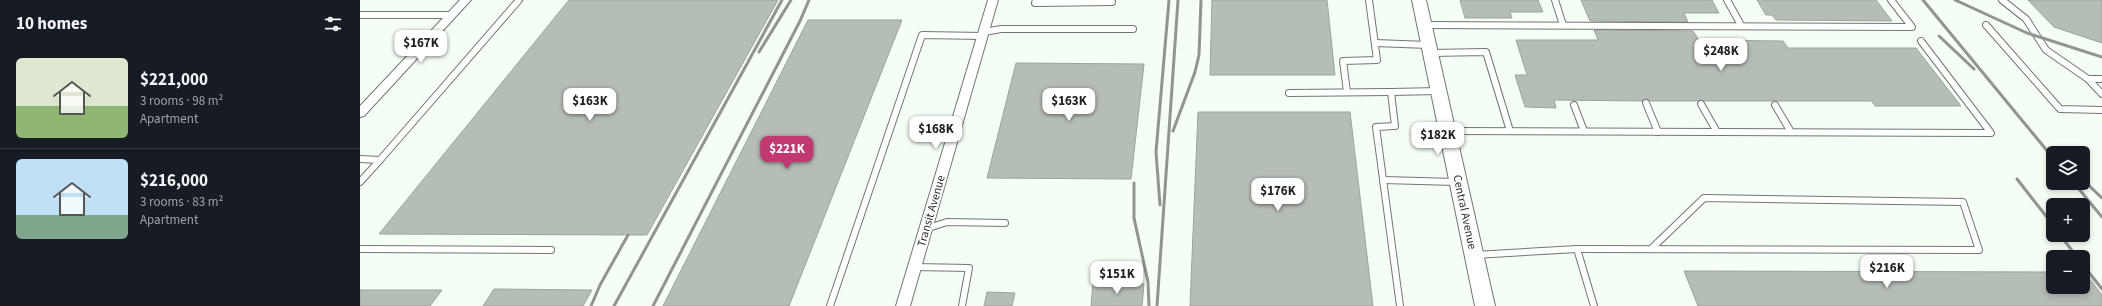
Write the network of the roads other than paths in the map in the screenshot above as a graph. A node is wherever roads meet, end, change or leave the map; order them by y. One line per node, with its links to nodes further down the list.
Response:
1 (466, 0): 13 (street)
2 (519, 0): 43 (lane)
3 (993, 0): 19 (street, Transit Avenue)
4 (1036, 0): 11 (lane)
5 (1369, 0): 21 (lane)
6 (1419, 0): 14 (street, Central Avenue)
7 (1555, 0): 15 (lane)
8 (1727, 0): 16 (lane)
9 (1891, 0): 16 (lane)
10 (2002, 0): 23 (lane)
11 (1112, 2)
12 (360, 15): 13 (lane)
13 (451, 15): 35 (street)
14 (1424, 25): 15 (lane); 22 (street, Central Avenue)
15 (1564, 25): 16 (lane)
16 (1741, 25)
17 (1986, 25): 34 (lane)
18 (1133, 29): 19 (lane)
19 (983, 34): 48 (street, Transit Avenue); 55 (lane)
20 (1921, 41): 41 (lane)
21 (1375, 43): 22 (lane); 26 (lane)
22 (1429, 49): 25 (street, Central Avenue); 37 (lane)
23 (2088, 79): 24 (lane); 29 (lane)
24 (2102, 79)
25 (1438, 91): 27 (lane); 36 (street, Central Avenue)
26 (1347, 92): 27 (lane); 28 (lane)
27 (1391, 92): 44 (lane)
28 (1289, 93)
29 (2102, 94)
30 (1646, 103): 39 (lane)
31 (1701, 104): 40 (lane)
32 (1574, 105): 38 (lane)
33 (1775, 105): 41 (lane)
34 (2102, 110)
35 (360, 113)
36 (1447, 131): 37 (lane); 46 (street, Central Avenue)
37 (1510, 131): 38 (lane)
38 (1584, 131): 39 (lane)
39 (1658, 132): 40 (lane)
40 (1717, 132): 41 (lane)
41 (1791, 132)
42 (360, 159): 43 (lane)
43 (380, 160): 45 (lane)
44 (1383, 180): 46 (lane); 58 (lane)
45 (360, 182)
46 (1458, 182): 53 (street, Central Avenue)
47 (1005, 223): 48 (lane)
48 (925, 229): 54 (street, Transit Avenue)
49 (360, 249): 52 (lane)
50 (1577, 249): 51 (lane); 53 (lane); 60 (lane)
51 (1651, 249): 51 (lane)
52 (551, 250)
53 (1474, 255): 59 (street, Central Avenue)
54 (914, 267): 56 (street, Transit Avenue); 57 (lane)
55 (830, 306)
56 (902, 306)
57 (962, 306)
58 (1400, 306)
59 (1485, 306)
60 (1594, 306)

